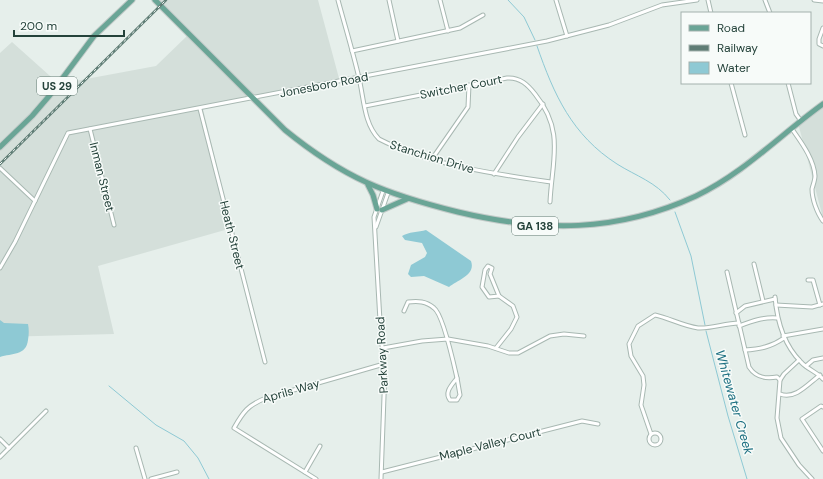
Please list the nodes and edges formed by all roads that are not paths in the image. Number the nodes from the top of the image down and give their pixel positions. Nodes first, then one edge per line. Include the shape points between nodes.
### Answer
1 (132, 0) edge
2 (156, 0) edge
3 (338, 0) edge
4 (389, 0) edge
5 (440, 0) edge
6 (556, 0) edge
7 (697, 0) edge
8 (708, 0) edge
9 (765, 0) edge
10 (814, 0) edge
11 (823, 1) edge
12 (712, 12) edge
13 (770, 12) edge
14 (483, 15) dead end
15 (823, 28) edge
16 (448, 31) junction
17 (567, 36) junction
18 (398, 41) junction
19 (823, 46) edge
20 (352, 51) junction
21 (359, 78) junction
22 (731, 84) edge
23 (788, 84) edge
24 (469, 85) junction
25 (253, 98) junction
26 (543, 104) junction
27 (823, 104) edge
28 (365, 106) junction
29 (200, 109) junction
30 (801, 121) junction
31 (90, 129) junction
32 (792, 129) junction
33 (745, 135) dead end
34 (0, 147) edge
35 (432, 159) junction
36 (0, 168) edge
37 (494, 174) junction
38 (551, 182) junction
39 (368, 184) junction
40 (386, 192) junction
41 (407, 199) junction
42 (35, 201) junction
43 (550, 202) dead end
44 (380, 210) junction
45 (823, 221) edge
46 (114, 226) dead end
47 (375, 231) junction
48 (754, 264) dead end
49 (0, 268) edge
50 (727, 272) dead end
51 (808, 280) dead end
52 (499, 296) junction
53 (763, 301) junction
54 (821, 304) edge
55 (776, 305) junction
56 (404, 311) dead end
57 (736, 313) junction
58 (777, 318) junction
59 (739, 324) junction
60 (823, 330) edge
61 (584, 336) dead end
62 (783, 337) junction
63 (448, 339) junction
64 (382, 348) junction
65 (496, 348) junction
66 (745, 350) junction
67 (823, 358) edge
68 (799, 360) junction
69 (265, 362) dead end
70 (384, 364) junction
71 (806, 366) junction
72 (820, 375) junction
73 (457, 378) junction
74 (823, 379) edge
75 (780, 380) junction
76 (780, 394) junction
77 (823, 407) edge
78 (46, 411) dead end
79 (598, 424) dead end
80 (651, 434) junction
81 (0, 440) edge
82 (320, 446) dead end
83 (9, 448) junction
84 (136, 448) dead end
85 (823, 451) edge
86 (0, 457) edge
87 (177, 472) dead end
88 (305, 472) junction
89 (382, 472) junction
90 (145, 479) edge
91 (152, 479) edge
92 (316, 479) edge
93 (381, 479) edge
94 (812, 479) edge

1 - 34 main road, US 29 via 94,36 32,116
2 - 25 main road, GA 138
3 - 20 street, Stanchion Drive
4 - 18 street
5 - 16 street
6 - 17 street
7 - 17 street, Jonesboro Road via 662,5 610,25
8 - 12 street
9 - 13 street
10 - 11 street
14 - 16 street via 460,28
15 - 19 street via 819,39
16 - 18 street
17 - 21 street, Jonesboro Road
18 - 20 street
20 - 21 street, Stanchion Drive
21 - 25 street, Jonesboro Road
21 - 28 street, Stanchion Drive
22 - 33 street
23 - 30 street via 796,114
24 - 26 street, Switcher Court via 508,78 516,79 528,86
24 - 28 street, Switcher Court
24 - 35 street via 468,107
25 - 29 street, Jonesboro Road
25 - 39 main road, GA 138 via 308,149
26 - 37 street via 518,136
26 - 38 street, Switcher Court via 551,120 555,149
27 - 30 main road, GA 138
28 - 35 street, Stanchion Drive via 370,127 379,139
29 - 31 street, Jonesboro Road
29 - 69 street, Heath Street
30 - 32 main road, GA 138
31 - 42 street, Jonesboro Road via 68,133
31 - 46 street, Inman Street
32 - 41 main road, GA 138 via 743,168 716,185 671,206 622,220 578,226 527,225 489,219
32 - 45 street via 812,165 813,198
35 - 37 street, Stanchion Drive
36 - 42 street
37 - 38 street, Stanchion Drive
38 - 43 street, Switcher Court
39 - 40 main road, GA 138
39 - 44 main road
40 - 41 main road, GA 138
40 - 44 street, Parkway Road
40 - 44 street, Parkway Road
41 - 44 main road
42 - 49 street
44 - 47 street, Parkway Road
44 - 47 street, Parkway Road via 374,217
47 - 64 street, Parkway Road
48 - 53 street
50 - 57 street
51 - 54 street via 813,280
52 - 52 street via 490,274 492,268 488,266 482,287 489,297
52 - 65 street via 513,306 517,317
53 - 55 street via 775,298
53 - 57 street via 745,306
54 - 55 street via 812,307
55 - 58 street
56 - 63 street via 408,302 426,303 436,309
57 - 59 street
58 - 59 street via 767,317
58 - 62 street
59 - 66 street
59 - 80 street via 699,328 655,315 638,326 629,344 631,356 643,376 642,405
60 - 62 street
61 - 65 street via 550,336 518,353
62 - 66 street via 773,345
62 - 68 street
63 - 64 street
63 - 65 street
63 - 73 street
64 - 70 street, Parkway Road
66 - 75 street via 752,372 760,377 777,377
67 - 71 street via 813,360
68 - 71 street
68 - 75 street
70 - 88 street, Aprils Way via 266,398 252,404 241,415 234,428
70 - 89 street, Parkway Road
71 - 72 street
72 - 74 street
72 - 76 street via 794,395 787,397
73 - 73 street via 460,395 457,400 450,400 447,397 448,391
75 - 76 street
76 - 94 street via 777,418 781,438
77 - 85 street via 820,406 802,419
78 - 83 street
79 - 89 street, Maple Valley Court via 582,421
80 - 80 street via 659,434 659,444 649,443 648,437
81 - 83 street
82 - 88 street
83 - 86 street
84 - 90 street
87 - 91 street
88 - 92 street, Aprils Way
89 - 93 street, Parkway Road

